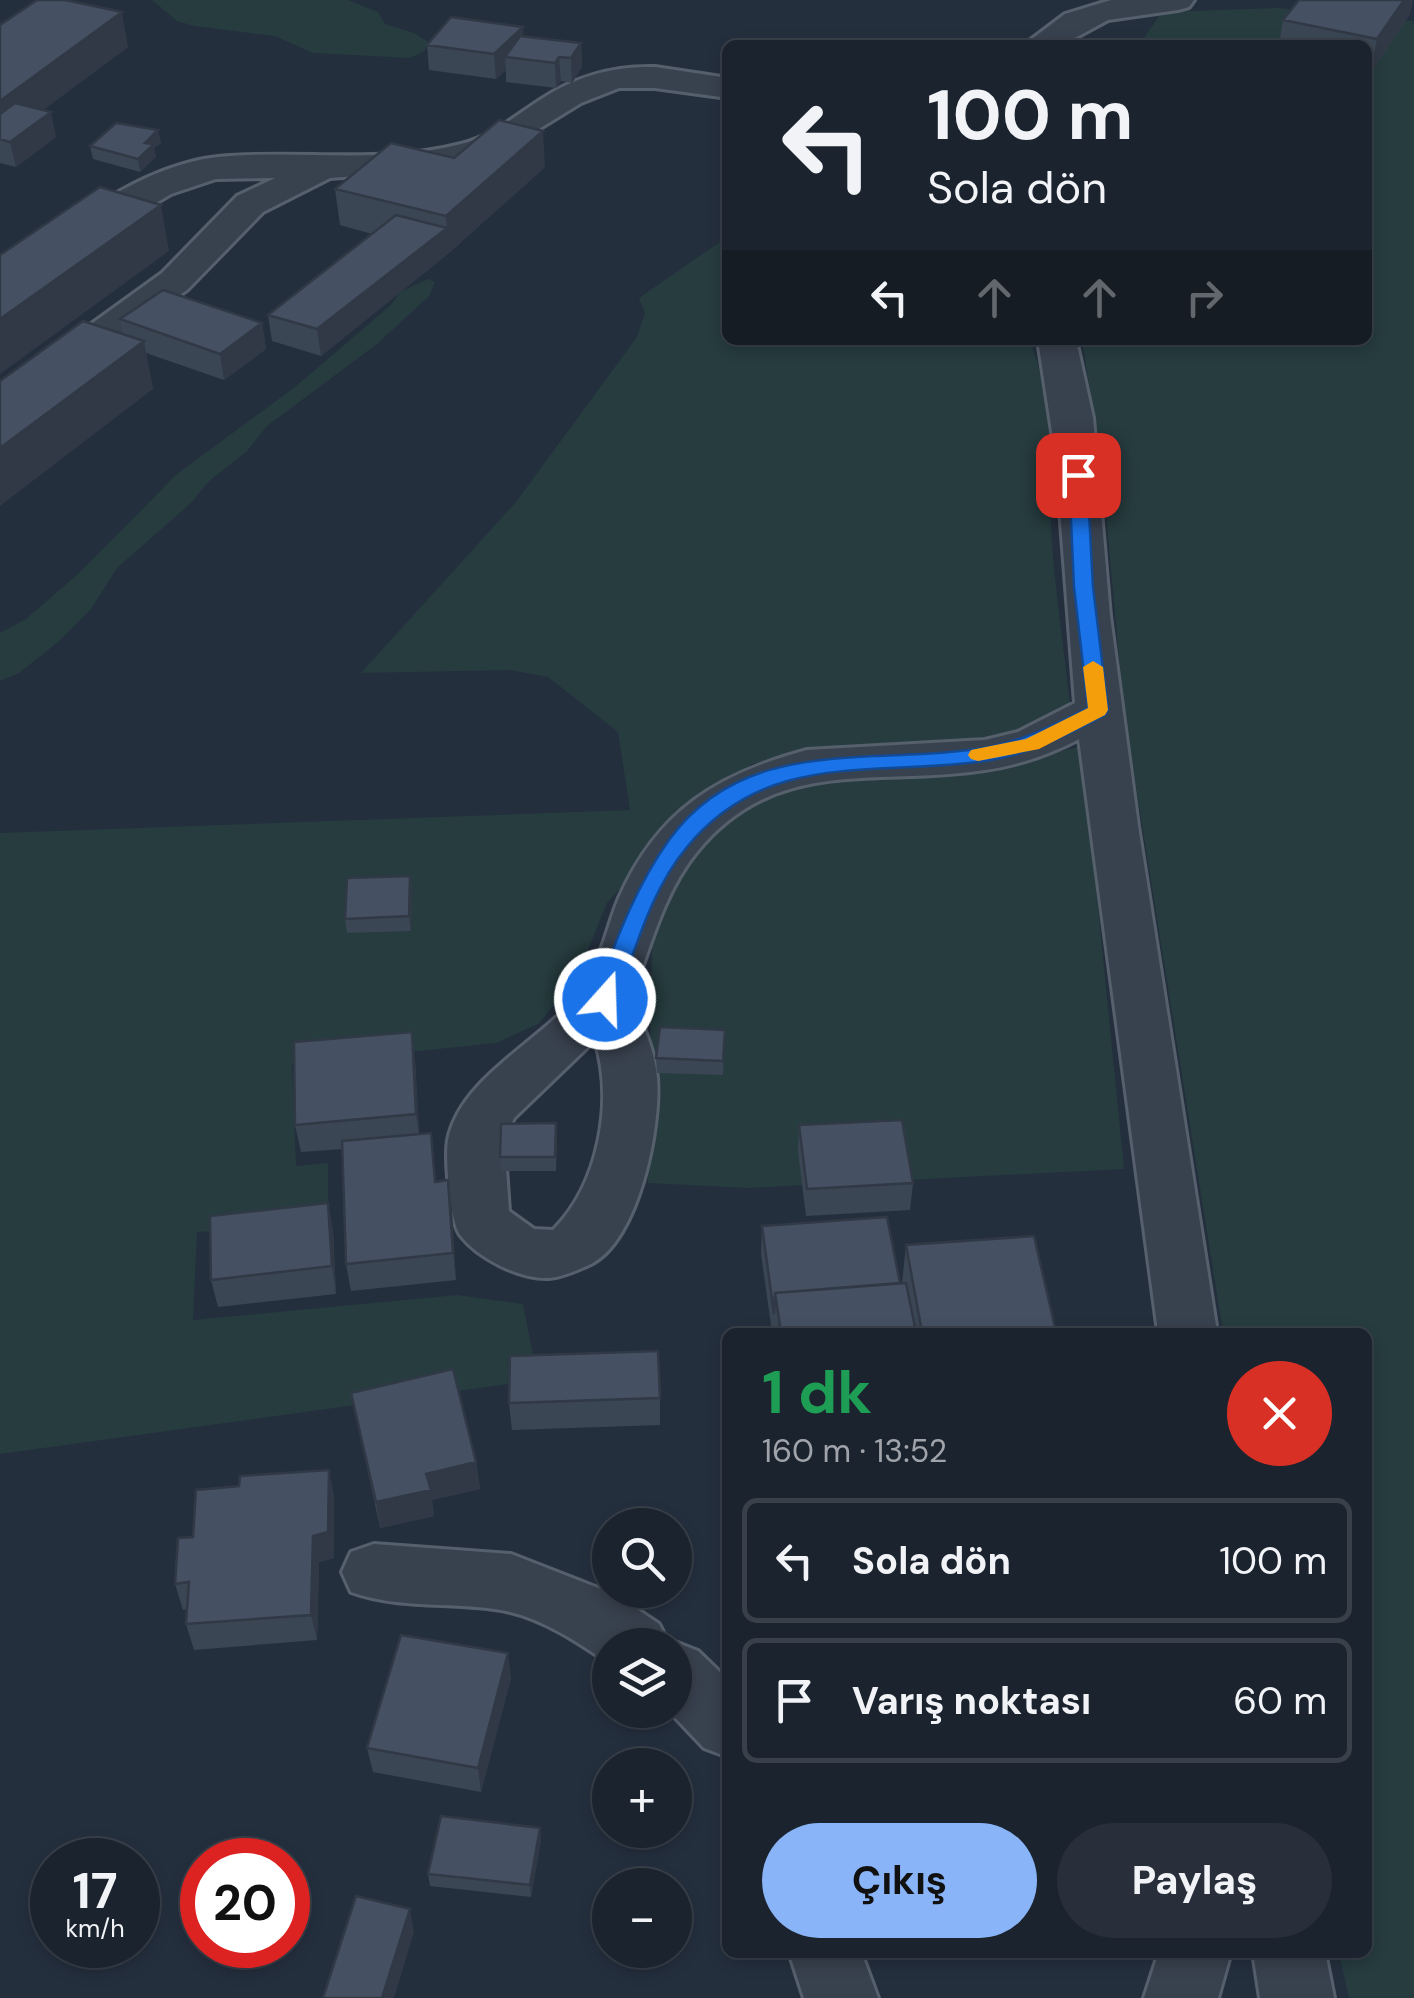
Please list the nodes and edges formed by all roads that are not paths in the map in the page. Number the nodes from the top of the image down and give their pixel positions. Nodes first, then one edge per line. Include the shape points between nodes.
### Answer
1 (1178, 0) edge
2 (1048, 40) edge
3 (722, 87) edge
4 (332, 165) junction
5 (0, 244) edge
6 (47, 256) junction
7 (0, 278) edge
8 (1058, 345) edge
9 (0, 409) edge
10 (1098, 710) junction
11 (605, 999) dead end
12 (1187, 1328) edge
13 (374, 1572) dead end
14 (611, 1628) edge
15 (692, 1689) edge
16 (722, 1720) edge
17 (827, 1958) edge
18 (1193, 1958) edge
19 (1290, 1958) edge
20 (841, 1998) edge
21 (1181, 1998) edge
22 (1297, 1998) edge

1 - 2 street via 1101,11
3 - 4 street via 617,78 582,89 493,146 425,162
4 - 6 street via 182,174
4 - 9 street via 250,204 175,281
5 - 6 street
6 - 7 street
8 - 10 street via 1076,438 1083,587
10 - 11 street via 1032,744 984,754 807,766 754,783 715,806 678,842 646,894
10 - 12 street via 1131,976
13 - 14 street via 512,1583
15 - 16 street
17 - 20 street
18 - 21 street
19 - 22 street

